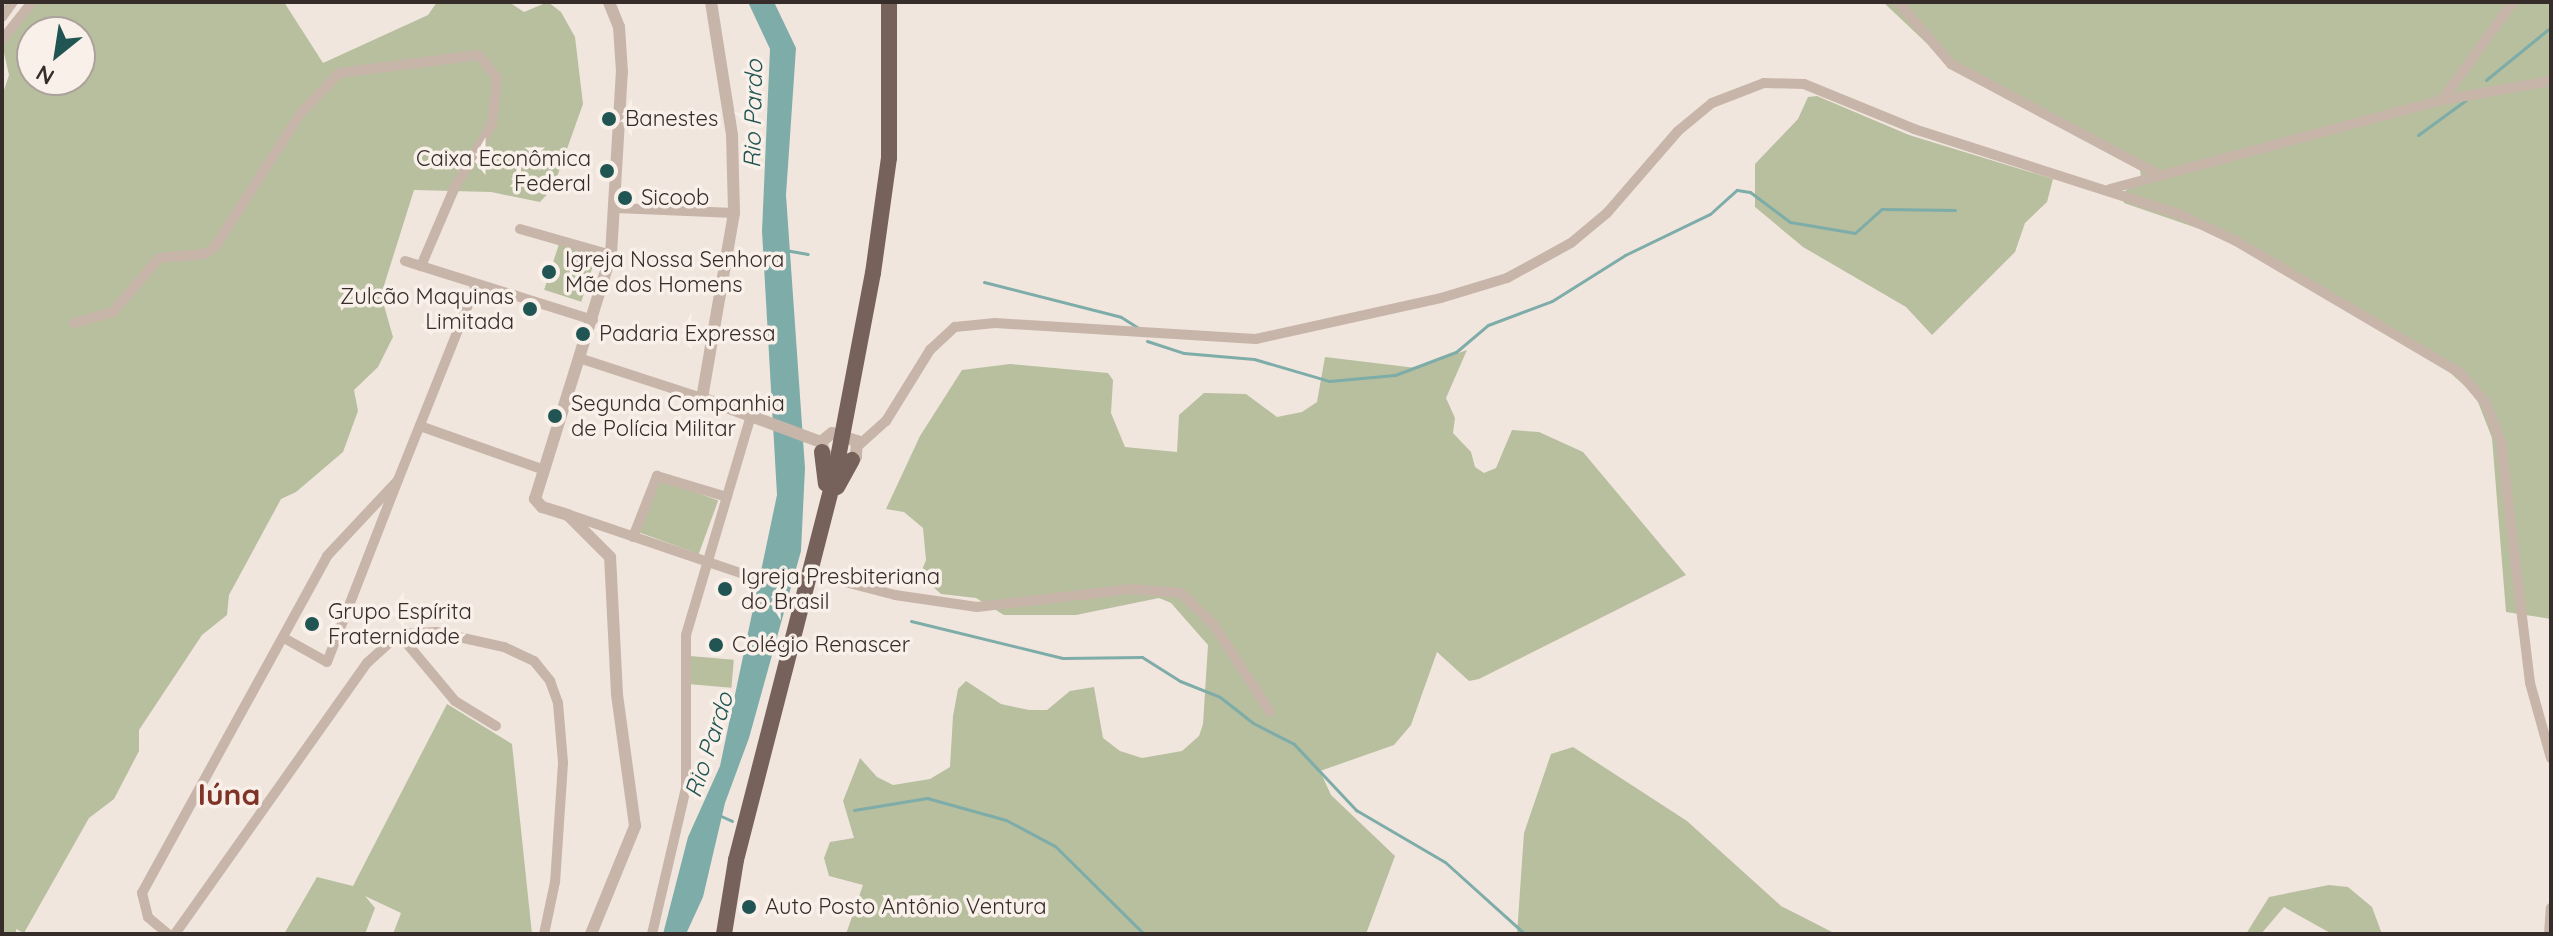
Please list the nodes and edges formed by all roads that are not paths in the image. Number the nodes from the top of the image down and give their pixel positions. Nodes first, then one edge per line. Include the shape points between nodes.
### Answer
1 (13, 2) edge
2 (32, 2) edge
3 (609, 2) edge
4 (711, 2) edge
5 (889, 2) edge
6 (1898, 2) edge
7 (2513, 2) edge
8 (2, 17) edge
9 (2, 40) edge
10 (2551, 81) edge
11 (2442, 100) junction
12 (2159, 175) junction
13 (2110, 189) junction
14 (616, 208) junction
15 (734, 213) junction
16 (520, 229) dead end
17 (611, 255) junction
18 (405, 261) dead end
19 (421, 266) junction
20 (476, 285) junction
21 (593, 320) junction
22 (74, 323) dead end
23 (582, 359) junction
24 (702, 398) junction
25 (751, 416) junction
26 (420, 426) junction
27 (839, 449) junction
28 (544, 470) junction
29 (398, 480) junction
30 (727, 497) junction
31 (824, 514) junction
32 (568, 515) junction
33 (633, 537) junction
34 (709, 562) junction
35 (810, 573) junction
36 (758, 579) dead end
37 (399, 634) junction
38 (284, 638) junction
39 (1270, 712) dead end
40 (496, 726) dead end
41 (2551, 758) edge
42 (2551, 908) edge
43 (168, 934) edge
44 (175, 934) edge
45 (544, 934) edge
46 (591, 934) edge
47 (652, 934) edge
48 (724, 934) edge
49 (2549, 934) edge

1 - 8 street
2 - 9 street
3 - 14 street via 619,27 622,72
4 - 15 street via 732,135
5 - 27 main road via 889,158
6 - 12 street via 1951,64
7 - 11 street
10 - 11 street
11 - 12 street
12 - 13 street
13 - 27 street via 1914,129 1826,91 1764,83 1712,103 1678,131 1607,213 1571,243 1507,278 1256,339 995,323 955,327 930,350 886,421
13 - 41 street via 2236,241 2439,356 2486,403 2501,443 2530,683
14 - 15 street
14 - 17 street
15 - 24 street
16 - 17 street
17 - 21 street
18 - 19 street
19 - 20 street
19 - 22 street via 454,189 492,124 497,78 479,55 339,73 300,114 215,247 205,254 159,258 113,312
20 - 21 street
20 - 26 street
21 - 23 street
23 - 24 street
23 - 28 street
24 - 25 street
25 - 27 street
25 - 30 street
26 - 28 street
26 - 29 street
27 - 31 main road
27 - 31 main road
28 - 32 street via 535,495 542,507
29 - 38 street via 336,542
29 - 38 street via 327,662
30 - 33 street via 657,476
30 - 34 street
31 - 35 main road
32 - 33 street
32 - 46 street via 610,557 617,694 636,812 634,840
33 - 34 street
34 - 36 street
34 - 47 street via 683,649 686,788
35 - 39 street via 895,595 977,607 1131,589 1181,593 1214,625
35 - 48 main road via 736,860
37 - 40 street via 455,701
37 - 44 street via 367,663
37 - 45 street via 436,632 504,647 534,661 550,681 558,703 563,763 555,882
38 - 43 street via 142,893 148,917
42 - 49 street

